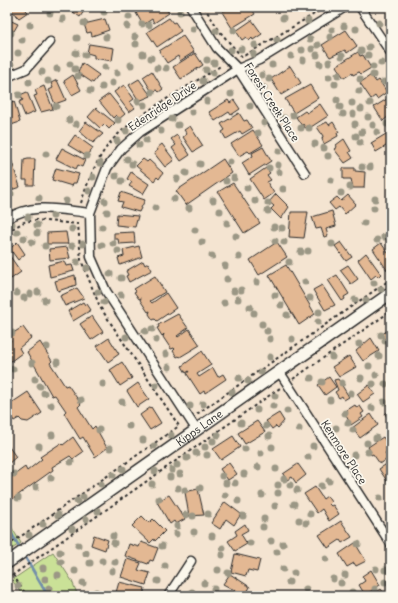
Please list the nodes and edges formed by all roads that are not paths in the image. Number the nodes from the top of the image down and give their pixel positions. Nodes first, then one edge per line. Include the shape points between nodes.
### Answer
1 (191, 7) edge
2 (345, 7) edge
3 (360, 7) edge
4 (50, 42) dead end
5 (391, 53) edge
6 (238, 69) junction
7 (7, 77) edge
8 (306, 173) dead end
9 (90, 213) junction
10 (7, 219) edge
11 (391, 294) edge
12 (279, 371) junction
13 (196, 429) junction
14 (391, 544) edge
15 (191, 561) dead end
16 (7, 563) edge
17 (168, 596) edge

1 - 6 street, Forest Creek Place via 217,48
2 - 6 street, Edenridge Drive via 259,60
3 - 5 street
4 - 7 street via 26,69
6 - 8 street, Forest Creek Place
6 - 9 street, Edenridge Drive via 140,132 121,149 107,168
9 - 10 street via 37,207 14,214
9 - 13 street, Edenridge Drive via 91,256 106,291
11 - 12 street, Kipps Lane
12 - 13 street, Kipps Lane
12 - 14 street, Kenmore Place
13 - 16 street, Kipps Lane
15 - 17 street

